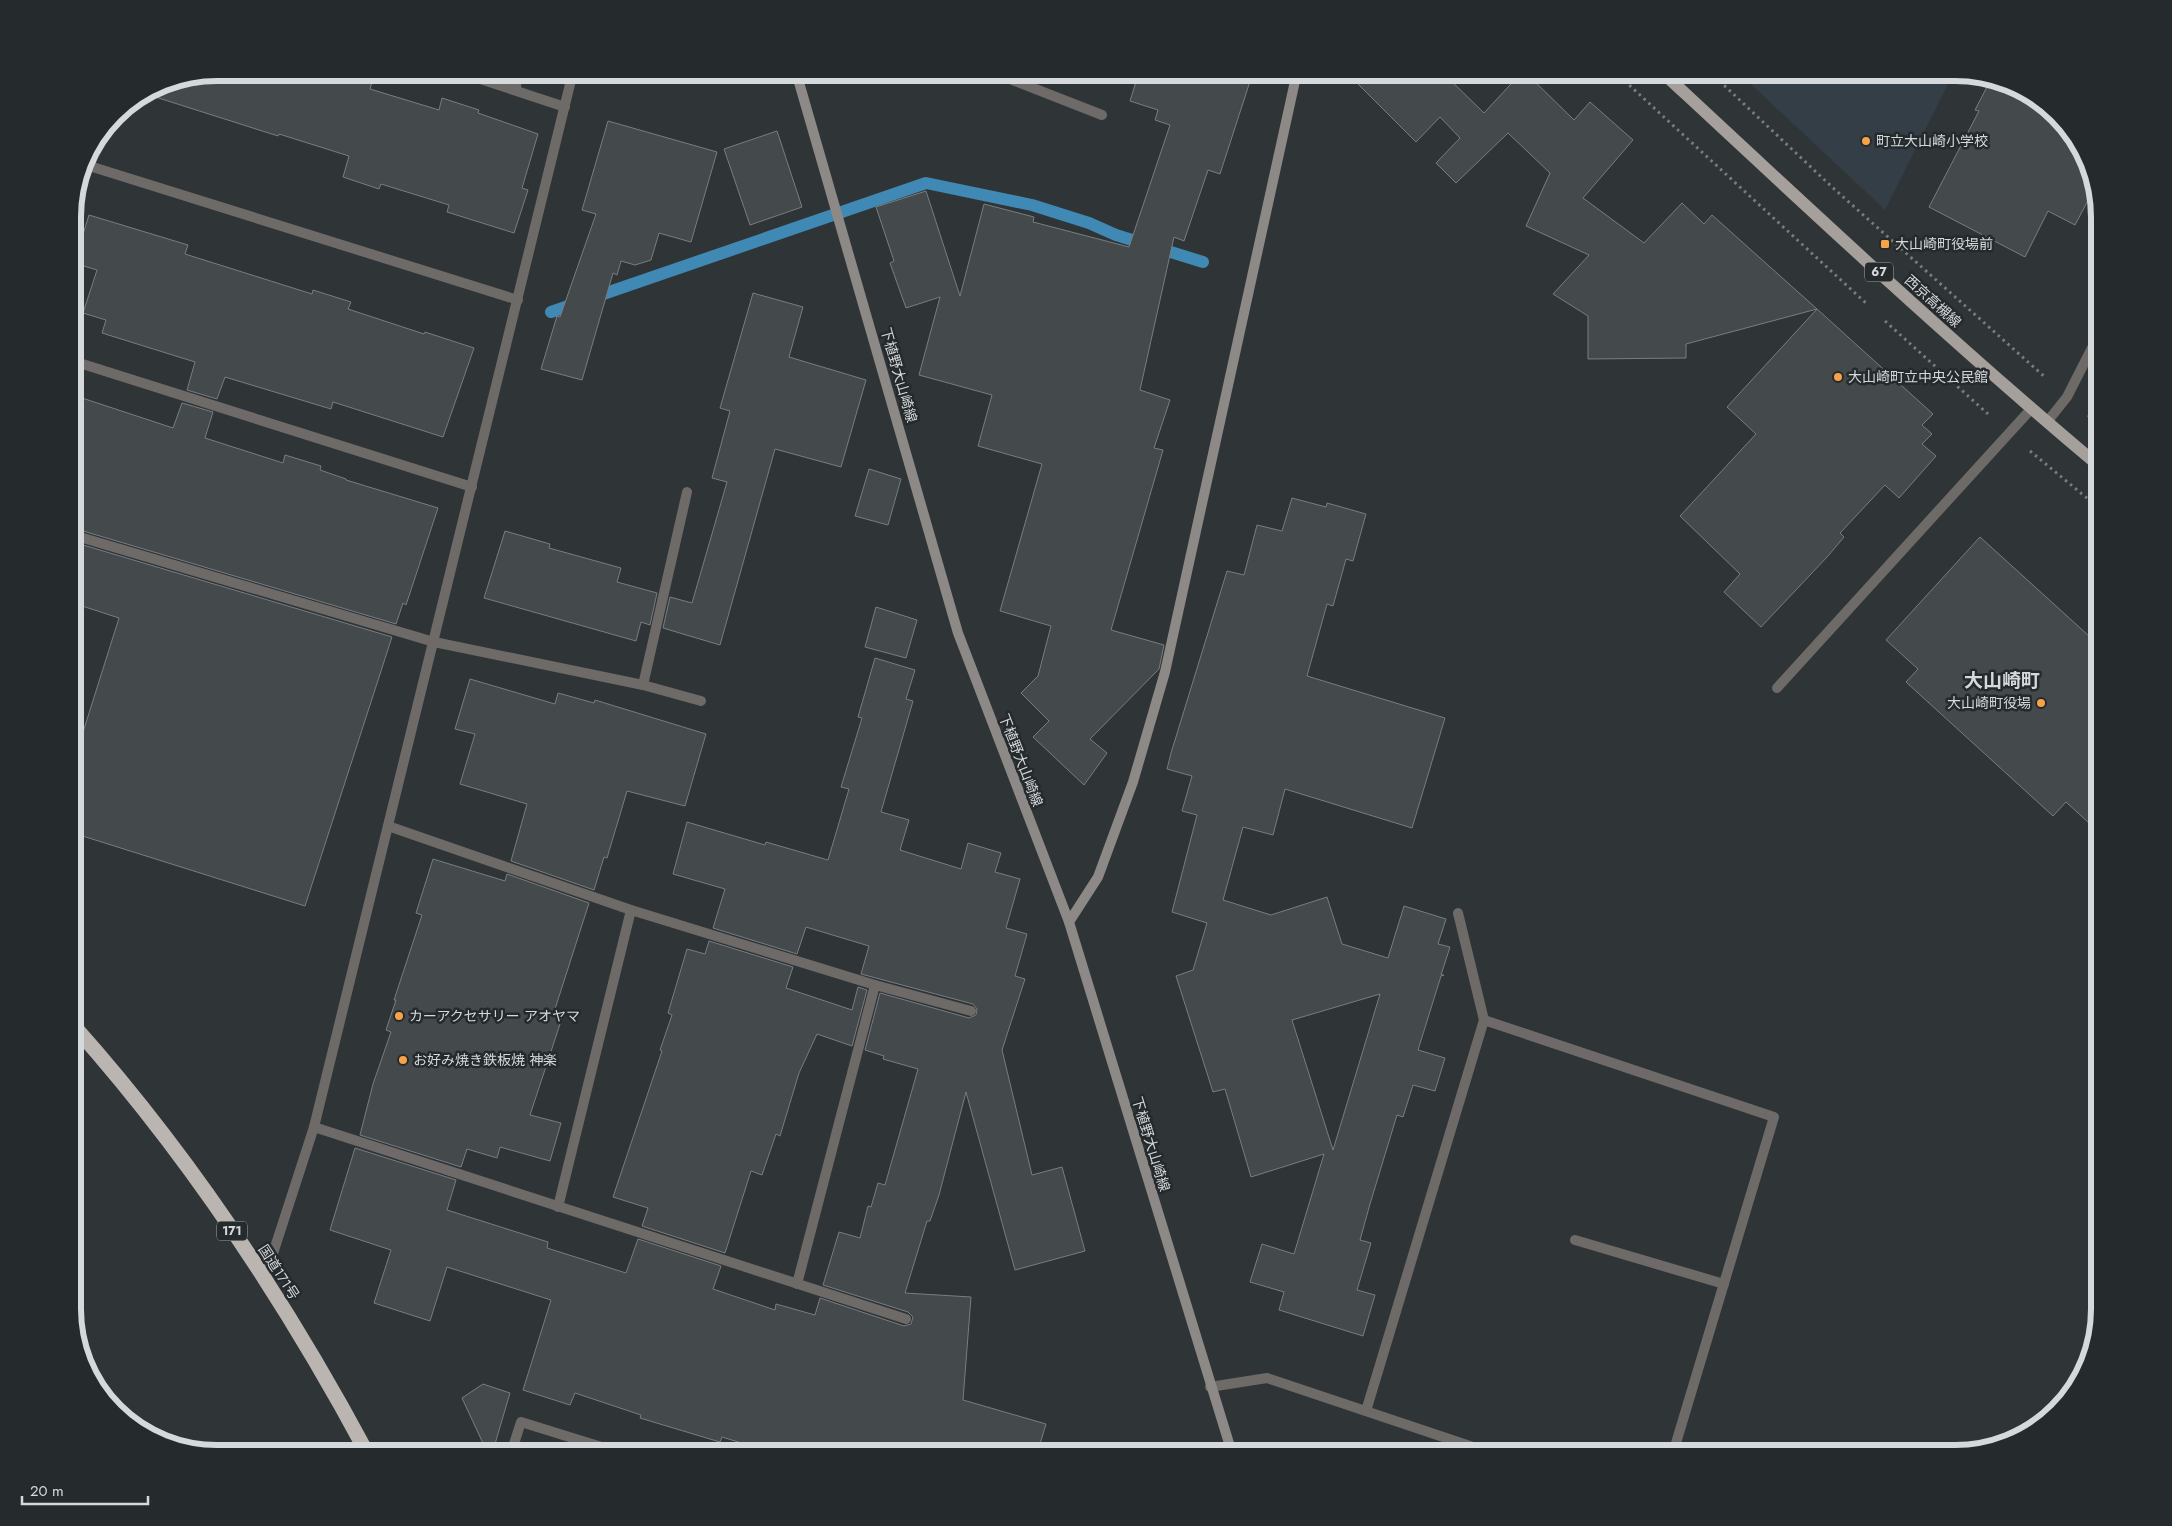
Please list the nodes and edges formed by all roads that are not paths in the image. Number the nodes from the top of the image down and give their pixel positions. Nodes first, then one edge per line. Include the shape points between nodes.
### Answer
1 (1296, 81) edge
2 (1672, 81) edge
3 (491, 82) edge
4 (516, 82) edge
5 (571, 82) edge
6 (799, 82) edge
7 (1016, 82) edge
8 (516, 90) junction
9 (565, 107) junction
10 (1102, 115) dead end
11 (91, 167) edge
12 (518, 300) junction
13 (2091, 351) edge
14 (82, 364) edge
15 (2030, 408) junction
16 (2047, 422) junction
17 (2091, 459) edge
18 (472, 487) junction
19 (687, 492) dead end
20 (82, 538) edge
21 (434, 642) junction
22 (643, 685) junction
23 (1777, 688) dead end
24 (700, 701) dead end
25 (388, 826) junction
26 (631, 910) junction
27 (1458, 913) dead end
28 (1069, 922) junction
29 (875, 985) junction
30 (972, 1011) dead end
31 (1484, 1020) junction
32 (82, 1035) edge
33 (314, 1128) junction
34 (558, 1207) junction
35 (1575, 1240) dead end
36 (265, 1278) junction
37 (797, 1284) junction
38 (1724, 1284) junction
39 (906, 1319) dead end
40 (1210, 1387) junction
41 (1366, 1411) junction
42 (362, 1445) edge
43 (514, 1445) edge
44 (593, 1445) edge
45 (1229, 1445) edge
46 (1465, 1445) edge
47 (1676, 1445) edge

1 - 28 main road via 1165,672 1133,782 1098,877
2 - 15 main road, 西京高槻線 / 67
3 - 8 street
4 - 8 street
5 - 9 street
6 - 28 main road, 下植野大山崎線 via 958,633
7 - 10 street
8 - 9 street
9 - 12 street
11 - 12 street
12 - 18 street
13 - 16 street via 2067,397
14 - 18 street
15 - 16 main road, 西京高槻線 / 67
15 - 23 street
16 - 17 main road, 西京高槻線 / 67
18 - 21 street
19 - 22 street
20 - 21 street
21 - 22 street
21 - 25 street
22 - 24 street
25 - 26 street
25 - 33 street
26 - 29 street
26 - 34 street
27 - 31 street
28 - 40 main road, 下植野大山崎線
29 - 30 street
29 - 37 street
31 - 38 street via 1774,1117
31 - 41 street
32 - 36 highway, 国道171号 / 171 via 192,1170
33 - 34 street
33 - 36 street
34 - 37 street
35 - 38 street
36 - 42 highway, 国道171号 / 171 via 328,1381
37 - 39 street
38 - 47 street
40 - 41 street via 1267,1378
40 - 45 main road, 下植野大山崎線
41 - 46 street
43 - 44 street via 521,1422

